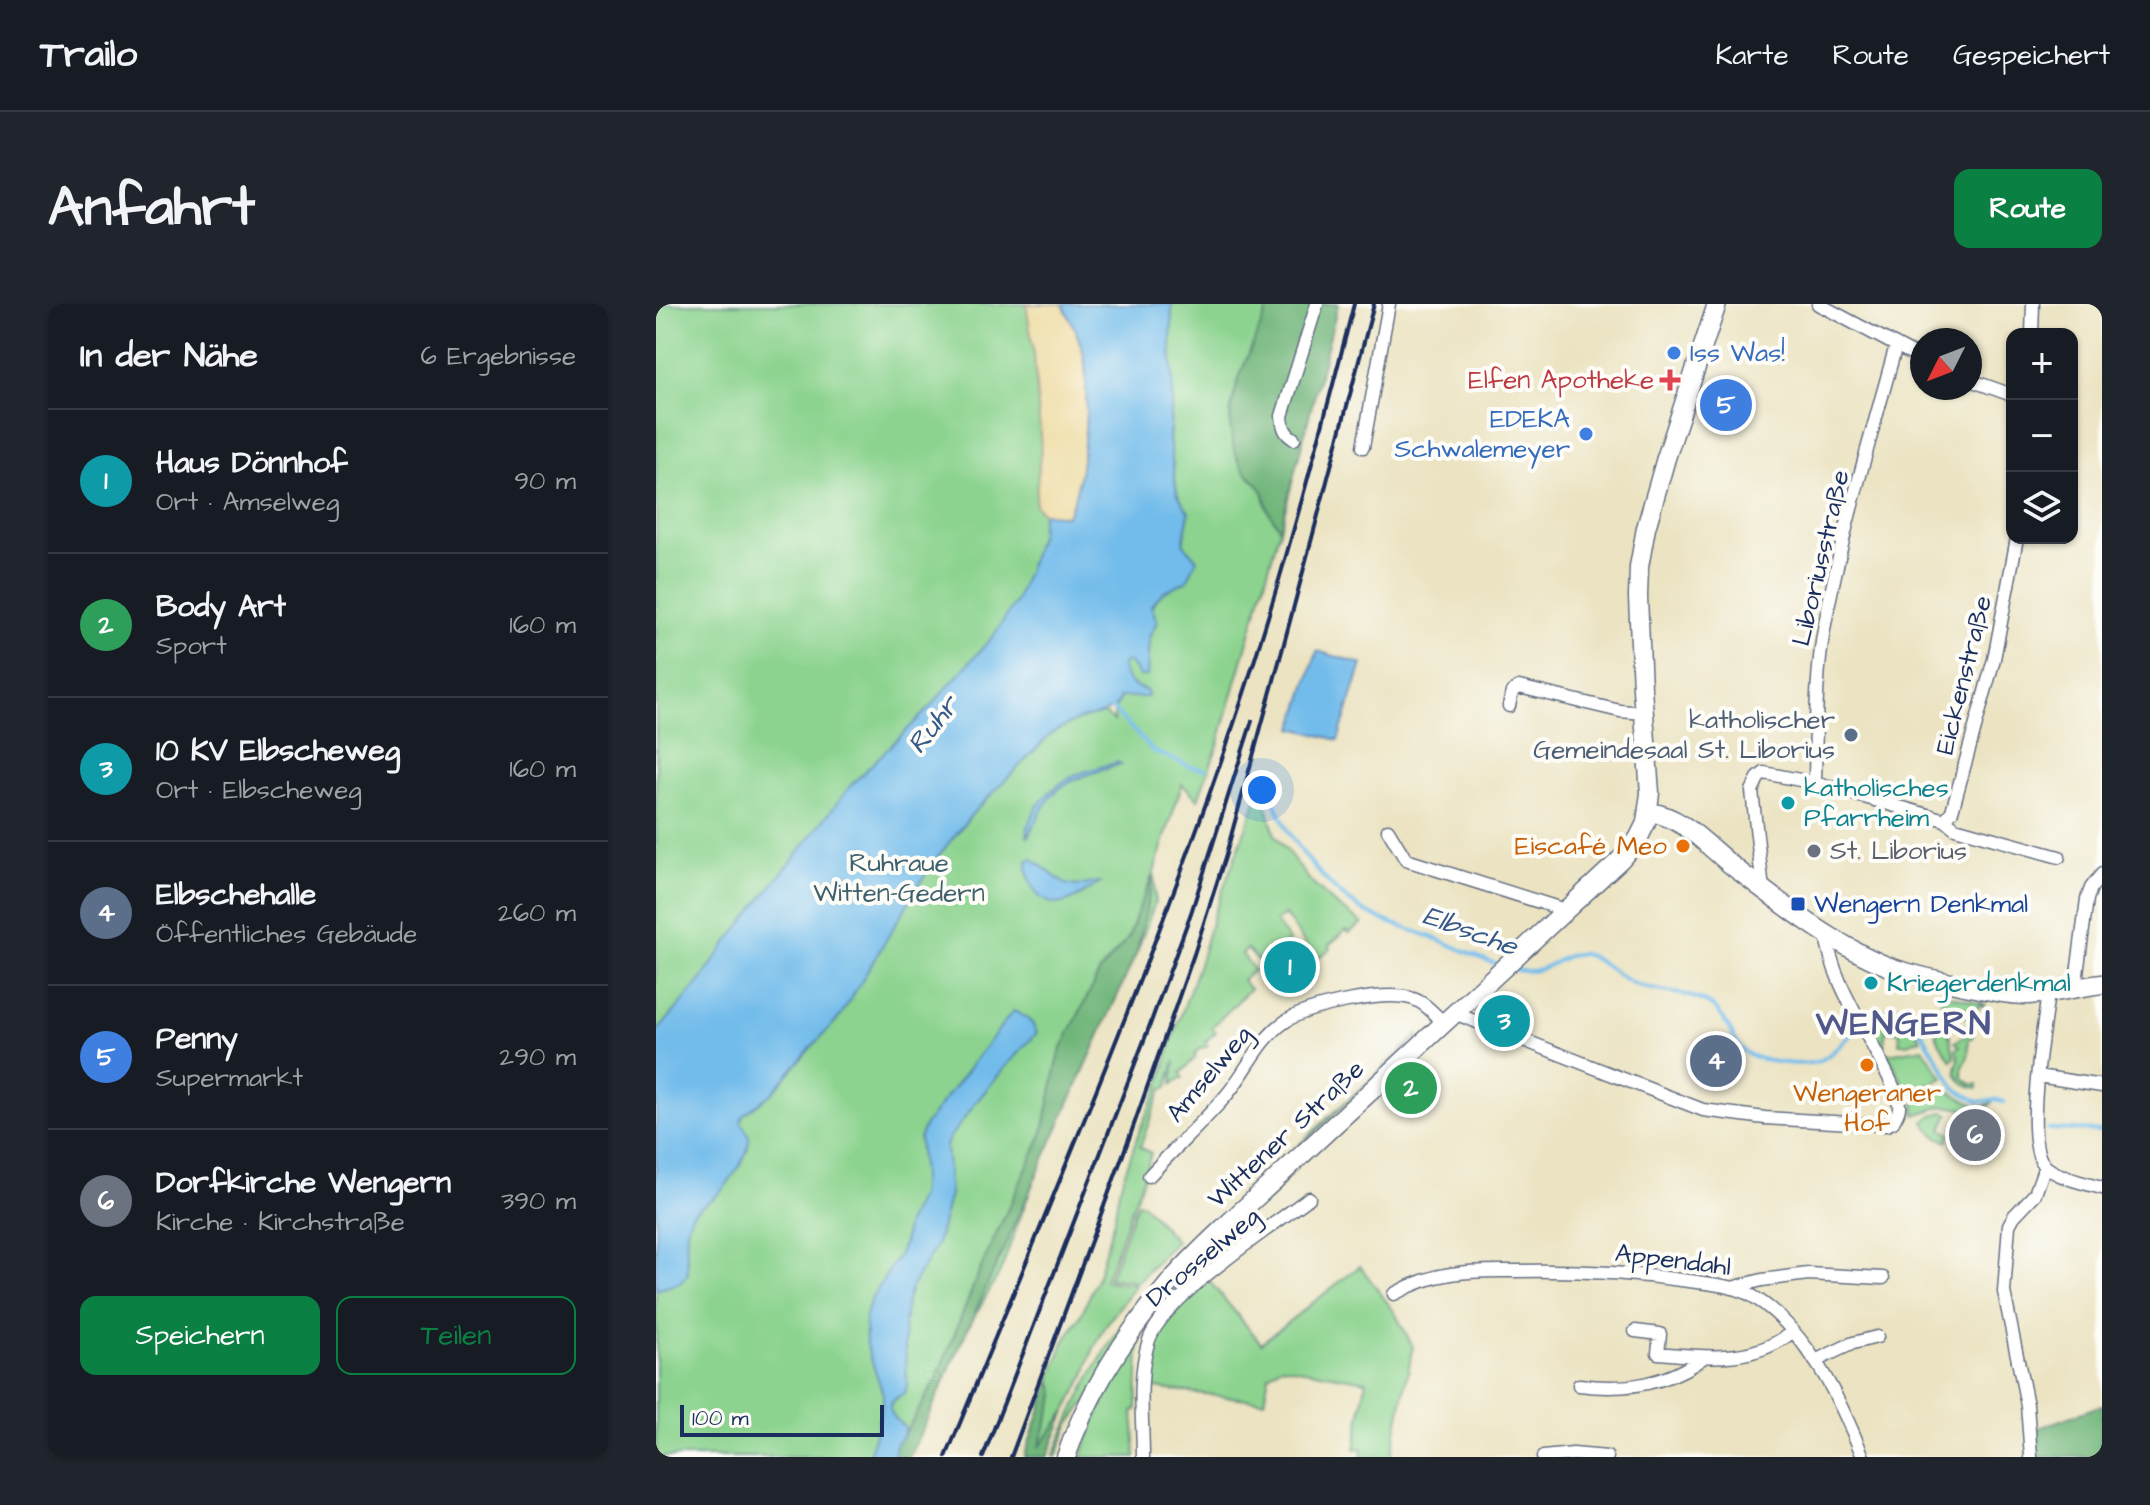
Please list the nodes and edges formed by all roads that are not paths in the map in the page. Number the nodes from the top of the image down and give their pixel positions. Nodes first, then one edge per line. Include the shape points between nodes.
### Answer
1 (1317, 304) edge
2 (1389, 304) edge
3 (1818, 304) edge
4 (2033, 304) edge
5 (1713, 305) edge
6 (2032, 328) edge
7 (1896, 345) junction
8 (1910, 353) edge
9 (1982, 384) edge
10 (2006, 393) edge
11 (1294, 439) dead end
12 (1363, 447) dead end
13 (2016, 544) edge
14 (1509, 706) dead end
15 (1644, 713) junction
16 (1815, 783) junction
17 (1649, 812) junction
18 (1945, 820) junction
19 (1388, 830) dead end
20 (2059, 857) dead end
21 (2102, 874) edge
22 (1763, 890) junction
23 (1565, 910) junction
24 (1826, 933) junction
25 (2102, 984) edge
26 (2078, 987) junction
27 (2048, 993) junction
28 (1449, 1018) junction
29 (2038, 1076) junction
30 (2102, 1086) edge
31 (2045, 1166) junction
32 (1149, 1176) dead end
33 (2102, 1188) edge
34 (1309, 1198) dead end
35 (1883, 1278) dead end
36 (1732, 1288) junction
37 (1394, 1294) dead end
38 (1635, 1331) dead end
39 (1792, 1332) junction
40 (1877, 1337) dead end
41 (1704, 1357) junction
42 (1815, 1361) junction
43 (1579, 1385) dead end
44 (1066, 1457) edge
45 (1143, 1457) edge
46 (1543, 1457) edge
47 (1607, 1457) edge
48 (1863, 1457) edge
49 (2031, 1457) edge

1 - 11 street via 1282,416 1287,435
2 - 12 street
3 - 7 street
4 - 6 street
5 - 15 main road via 1639,567
7 - 8 street
7 - 16 street, Liboriusstraße via 1824,627
9 - 10 street
13 - 18 street, Eickenstraße via 1994,659 1952,811
14 - 15 street via 1519,687
15 - 17 main road
16 - 18 street
16 - 22 street via 1769,773 1760,775 1754,785
17 - 22 main road via 1672,818
17 - 23 main road, Wittener Straße via 1630,849
18 - 20 street via 1955,828
19 - 23 street via 1406,860
21 - 26 street via 2087,899
22 - 24 main road
23 - 28 main road, Wittener Straße
24 - 27 main road via 1910,974 2010,994
24 - 28 street, Amselweg via 1828,950 1899,1103 1896,1117 1886,1125 1703,1110
25 - 26 main road
26 - 27 main road
27 - 29 street
28 - 32 street, Amselweg via 1400,996 1350,1001 1291,1018 1270,1035 1225,1097
28 - 44 main road, Wittener Straße via 1166,1287 1118,1349
29 - 30 street
29 - 31 street via 2035,1142
31 - 33 street
31 - 49 street via 2035,1194 2014,1216 2007,1234 2004,1292 2027,1405
34 - 45 street, Drosselweg via 1205,1276 1156,1325 1142,1381
35 - 36 street via 1808,1274
36 - 37 street, Appendahl via 1612,1273 1504,1271 1438,1276
36 - 39 street, Appendahl via 1763,1303
38 - 41 street via 1660,1334 1658,1353
39 - 41 street via 1751,1353
39 - 42 street, Appendahl
40 - 42 street
41 - 43 street via 1662,1380 1614,1387
42 - 48 street, Appendahl
46 - 47 street

